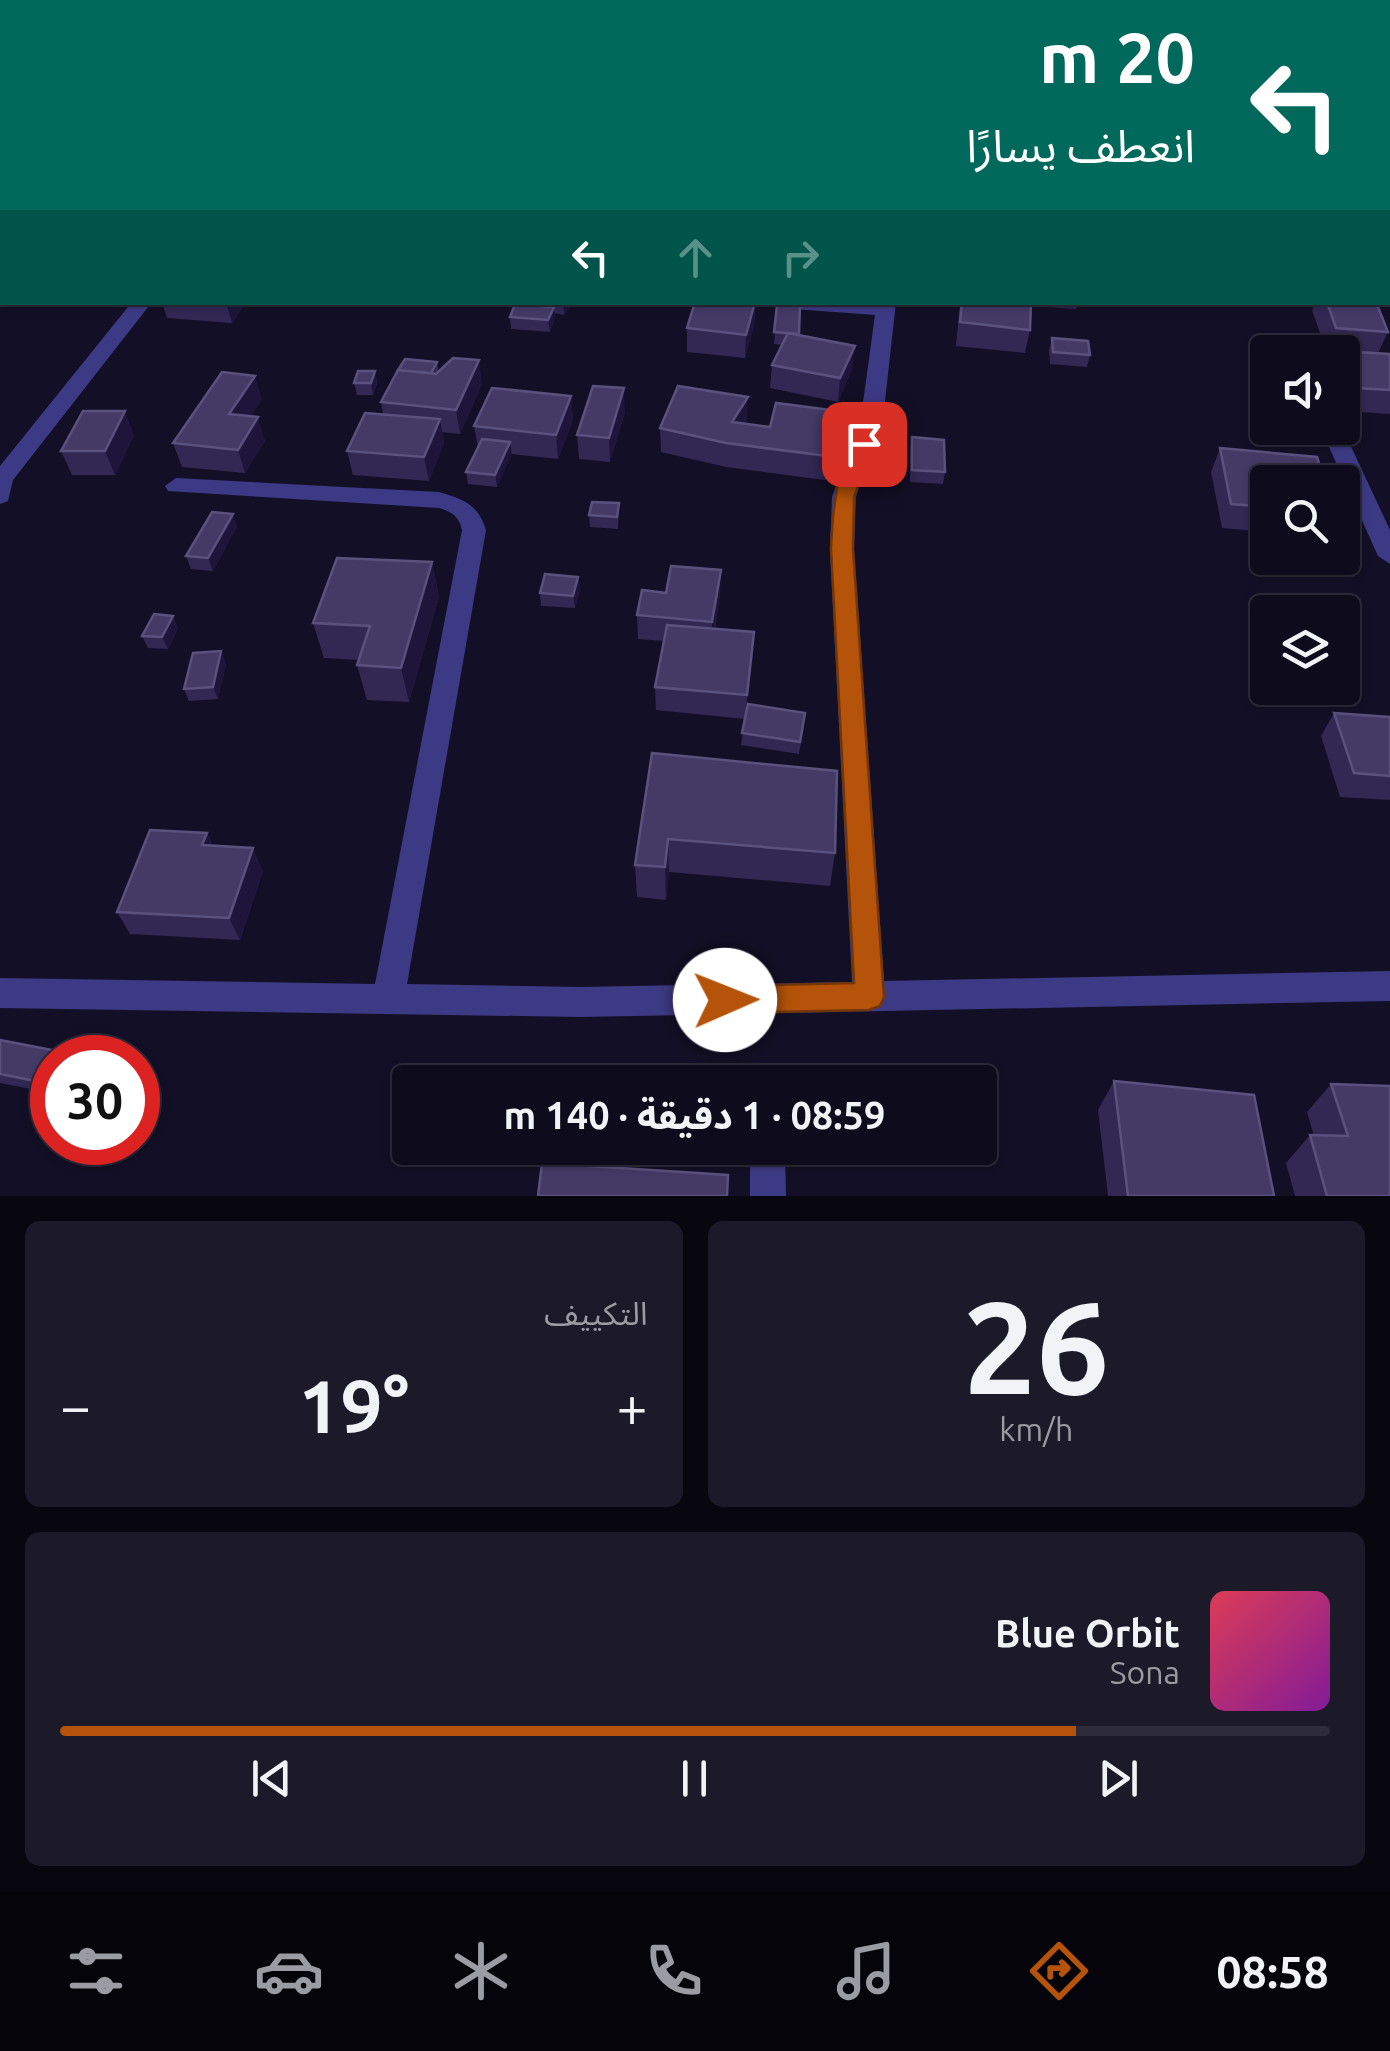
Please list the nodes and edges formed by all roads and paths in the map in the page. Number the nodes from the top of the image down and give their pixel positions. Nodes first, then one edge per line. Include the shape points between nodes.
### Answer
1 (141, 305) edge
2 (860, 305) edge
3 (886, 306) edge
4 (1339, 445) edge
5 (1, 484) edge
6 (176, 486) dead end
7 (1390, 556) edge
8 (1390, 986) edge
9 (0, 993) edge
10 (869, 997) junction
11 (388, 999) junction
12 (768, 1165) edge
13 (768, 1196) edge

1 - 5 street
2 - 3 street
3 - 10 street via 873,410 844,497 842,549
4 - 7 street
6 - 11 street via 439,500 460,505 472,517
8 - 10 street
9 - 11 street
10 - 11 street
12 - 13 street

